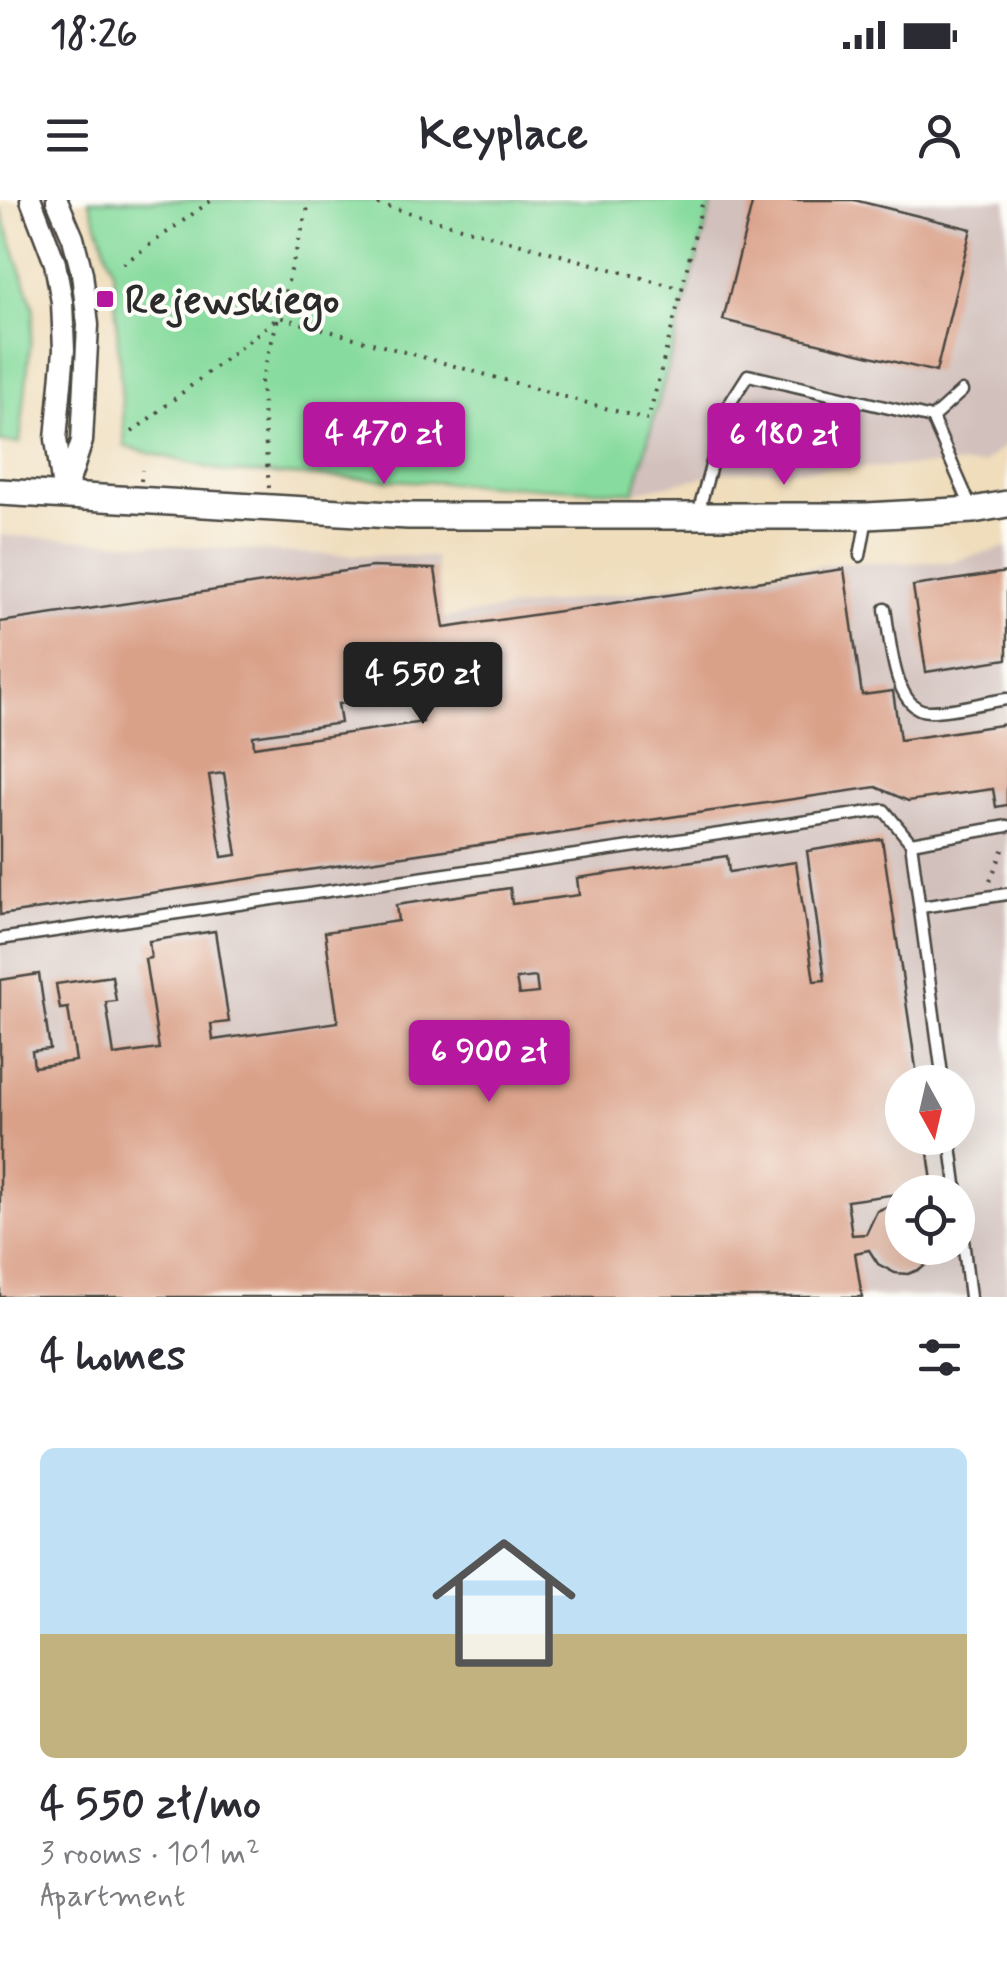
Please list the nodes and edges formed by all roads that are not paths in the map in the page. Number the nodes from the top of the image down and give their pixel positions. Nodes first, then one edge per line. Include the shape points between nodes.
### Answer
1 (31, 200) edge
2 (58, 200) edge
3 (962, 391) dead end
4 (932, 418) junction
5 (0, 492) edge
6 (64, 496) junction
7 (1007, 504) edge
8 (973, 510) junction
9 (702, 516) junction
10 (867, 516) junction
11 (860, 556) dead end
12 (885, 609) dead end
13 (1007, 698) edge
14 (1007, 826) edge
15 (911, 843) junction
16 (1007, 894) edge
17 (921, 907) junction
18 (0, 939) edge
19 (941, 1065) edge
20 (966, 1265) edge
21 (970, 1297) edge

1 - 6 street via 62,302 56,439
2 - 6 street via 82,274 88,325 82,442
3 - 4 lane
4 - 8 lane
4 - 9 lane via 748,375 728,408
5 - 6 street
6 - 9 street via 408,516
7 - 8 street
8 - 10 street
9 - 10 street
10 - 11 lane
12 - 13 lane via 897,678 910,704 926,711
14 - 15 lane
15 - 17 lane
15 - 18 lane via 884,810
16 - 17 lane
17 - 19 lane
20 - 21 lane

